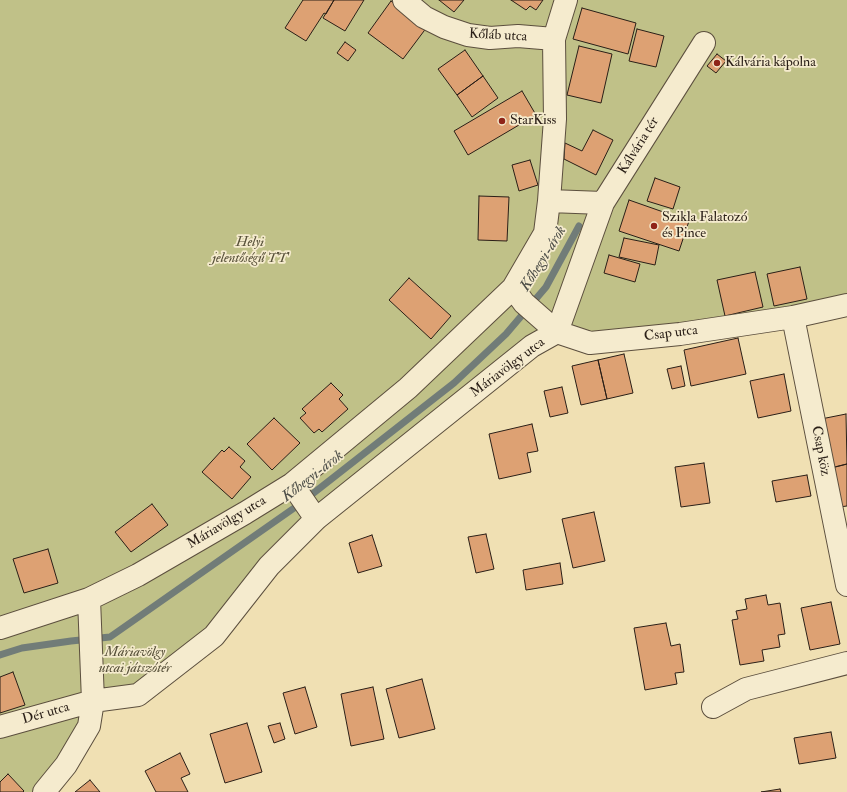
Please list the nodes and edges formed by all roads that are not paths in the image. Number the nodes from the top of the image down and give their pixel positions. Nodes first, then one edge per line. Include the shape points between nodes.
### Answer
1 (404, 0) edge
2 (566, 0) edge
3 (554, 39) junction
4 (704, 43) dead end
5 (549, 200) junction
6 (603, 203) junction
7 (519, 295) junction
8 (847, 305) edge
9 (793, 317) junction
10 (550, 325) junction
11 (304, 502) junction
12 (847, 585) edge
13 (89, 599) junction
14 (0, 628) edge
15 (847, 663) edge
16 (93, 701) junction
17 (713, 707) dead end
18 (0, 727) edge
19 (44, 792) edge

1 - 3 street, Kőláb utca via 424,17 444,28 468,35
2 - 3 street, Máriavölgy utca
3 - 5 street, Máriavölgy utca via 555,119
4 - 6 street, Kálvária tér
5 - 6 street
5 - 7 street, Máriavölgy utca via 545,233
6 - 10 street, Kálvária tér
7 - 10 street, Csap utca
7 - 11 street, Máriavölgy utca via 408,388
8 - 9 street, Csap utca
9 - 10 street, Csap utca via 680,334 590,343
9 - 12 street, Csap köz
10 - 11 street, Máriavölgy utca via 532,346
11 - 13 street, Máriavölgy utca via 245,513 138,575
11 - 16 street, Máriavölgy utca via 269,566 214,636 138,695
13 - 14 street, Máriavölgy utca
13 - 16 street
15 - 17 street via 746,690
16 - 18 street, Dér utca
16 - 19 street via 89,726 66,765

